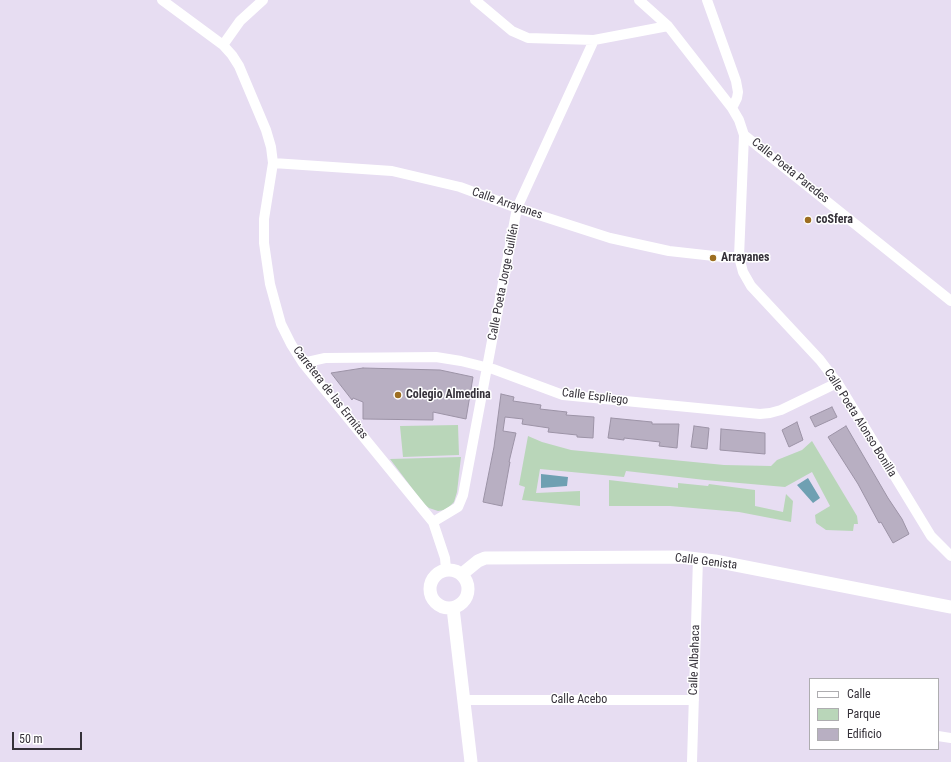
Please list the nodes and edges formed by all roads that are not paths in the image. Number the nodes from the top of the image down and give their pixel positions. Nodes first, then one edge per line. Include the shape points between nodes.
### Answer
1 (162, 0) edge
2 (263, 0) edge
3 (475, 0) edge
4 (639, 0) edge
5 (707, 0) edge
6 (668, 26) junction
7 (594, 40) junction
8 (223, 45) junction
9 (732, 108) junction
10 (744, 135) junction
11 (273, 163) junction
12 (518, 208) junction
13 (739, 257) junction
14 (951, 301) edge
15 (303, 363) junction
16 (488, 367) junction
17 (837, 383) junction
18 (433, 522) junction
19 (951, 556) edge
20 (698, 558) junction
21 (446, 569) junction
22 (462, 574) junction
23 (951, 607) edge
24 (453, 608) junction
25 (464, 700) junction
26 (694, 700) junction
27 (939, 736) edge
28 (951, 738) edge
29 (471, 762) edge
30 (692, 762) edge

1 - 8 street, Carretera de las Ermitas
2 - 8 street via 240,21
3 - 7 street via 512,31 528,38
4 - 6 street, Calle Poeta Paredes
5 - 9 street via 736,81 738,92
6 - 7 street
6 - 9 street, Calle Poeta Paredes
7 - 12 street, Calle Poeta Jorge Guillén
8 - 11 street, Carretera de las Ermitas via 236,61 266,130
9 - 10 street, Calle Poeta Paredes
10 - 13 street, Calle Poeta Alonso Bonilla
10 - 14 street, Calle Poeta Paredes
11 - 12 street, Calle Arrayanes via 392,171 460,187
11 - 15 street, Carretera de las Ermitas via 264,219 264,243 270,284 281,324
12 - 13 street, Calle Arrayanes via 610,238 669,251
12 - 16 street, Calle Poeta Jorge Guillén
13 - 17 street, Calle Poeta Alonso Bonilla via 743,272 751,286 820,360
15 - 16 street, Calle Espliego via 325,358 416,357 460,361
15 - 18 street, Carretera de las Ermitas
16 - 17 street, Calle Espliego via 563,395 760,414 781,410
16 - 18 street, Calle Poeta Jorge Guillén via 463,495 458,507
17 - 19 street, Calle Poeta Alonso Bonilla via 931,536
18 - 21 street, Carretera de las Ermitas via 446,558
20 - 22 street, Calle Genista via 485,558
20 - 23 street, Calle Genista
20 - 26 street, Calle Albahaca
21 - 22 street
21 - 24 street via 435,575 430,592 436,603
22 - 24 street via 469,585 469,591 464,602
24 - 25 street
25 - 26 street, Calle Acebo
25 - 29 street
26 - 30 street, Calle Albahaca
27 - 28 street

